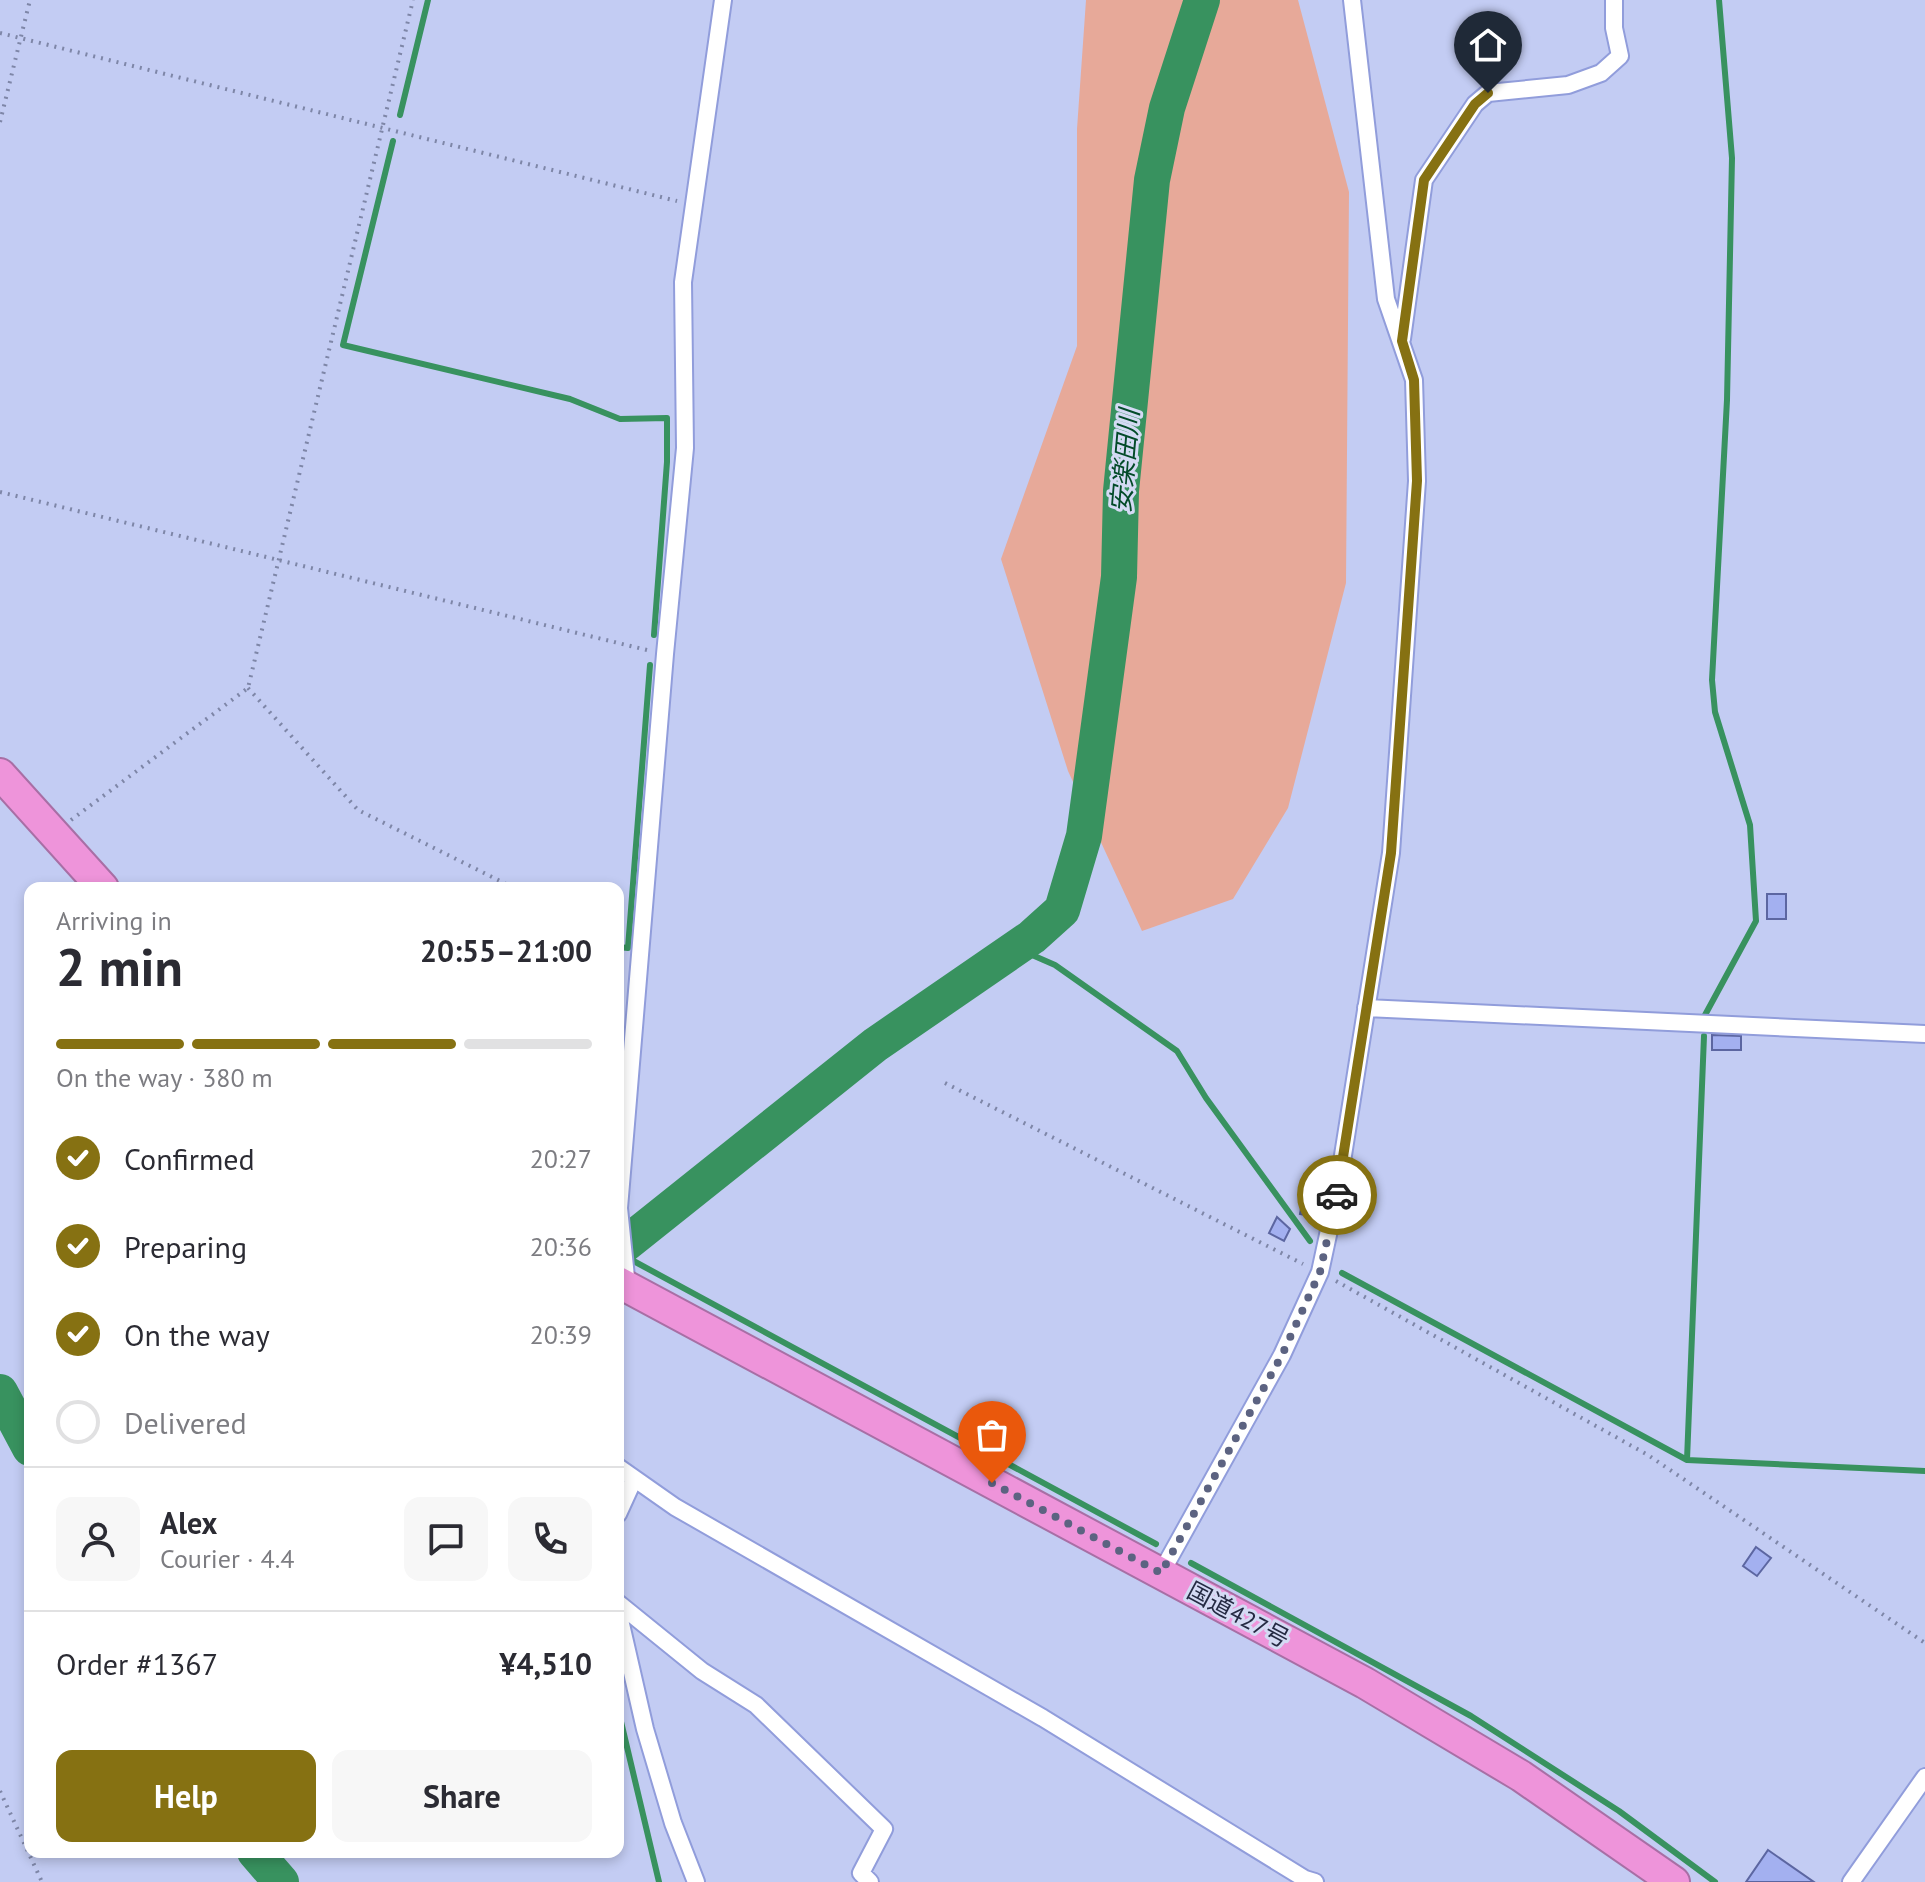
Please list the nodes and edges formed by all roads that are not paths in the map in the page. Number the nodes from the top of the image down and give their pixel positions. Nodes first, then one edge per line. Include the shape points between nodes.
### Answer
1 (723, 0) edge
2 (1352, 0) edge
3 (1614, 0) edge
4 (1402, 341) junction
5 (0, 774) edge
6 (97, 882) edge
7 (1366, 1008) junction
8 (1925, 1034) edge
9 (624, 1153) edge
10 (624, 1277) edge
11 (624, 1472) edge
12 (634, 1479) junction
13 (624, 1501) edge
14 (1161, 1573) junction
15 (624, 1608) edge
16 (624, 1637) edge
17 (1925, 1777) edge
18 (696, 1882) edge
19 (870, 1882) edge
20 (1315, 1882) edge
21 (1674, 1882) edge
22 (1851, 1882) edge

1 - 9 street via 683,282 685,448
2 - 4 street via 1386,299
3 - 4 street via 1620,56 1601,73 1568,85 1488,93 1424,180
4 - 7 street via 1414,380 1417,481 1391,853
5 - 6 highway
7 - 8 street
7 - 14 street via 1320,1272 1282,1355
10 - 14 highway, 国道427号
11 - 12 street
12 - 13 street
12 - 20 street
14 - 21 highway, 国道427号 via 1365,1683 1521,1776
15 - 19 street via 702,1671 756,1705 884,1829 861,1873
16 - 18 street via 645,1729
17 - 22 street

